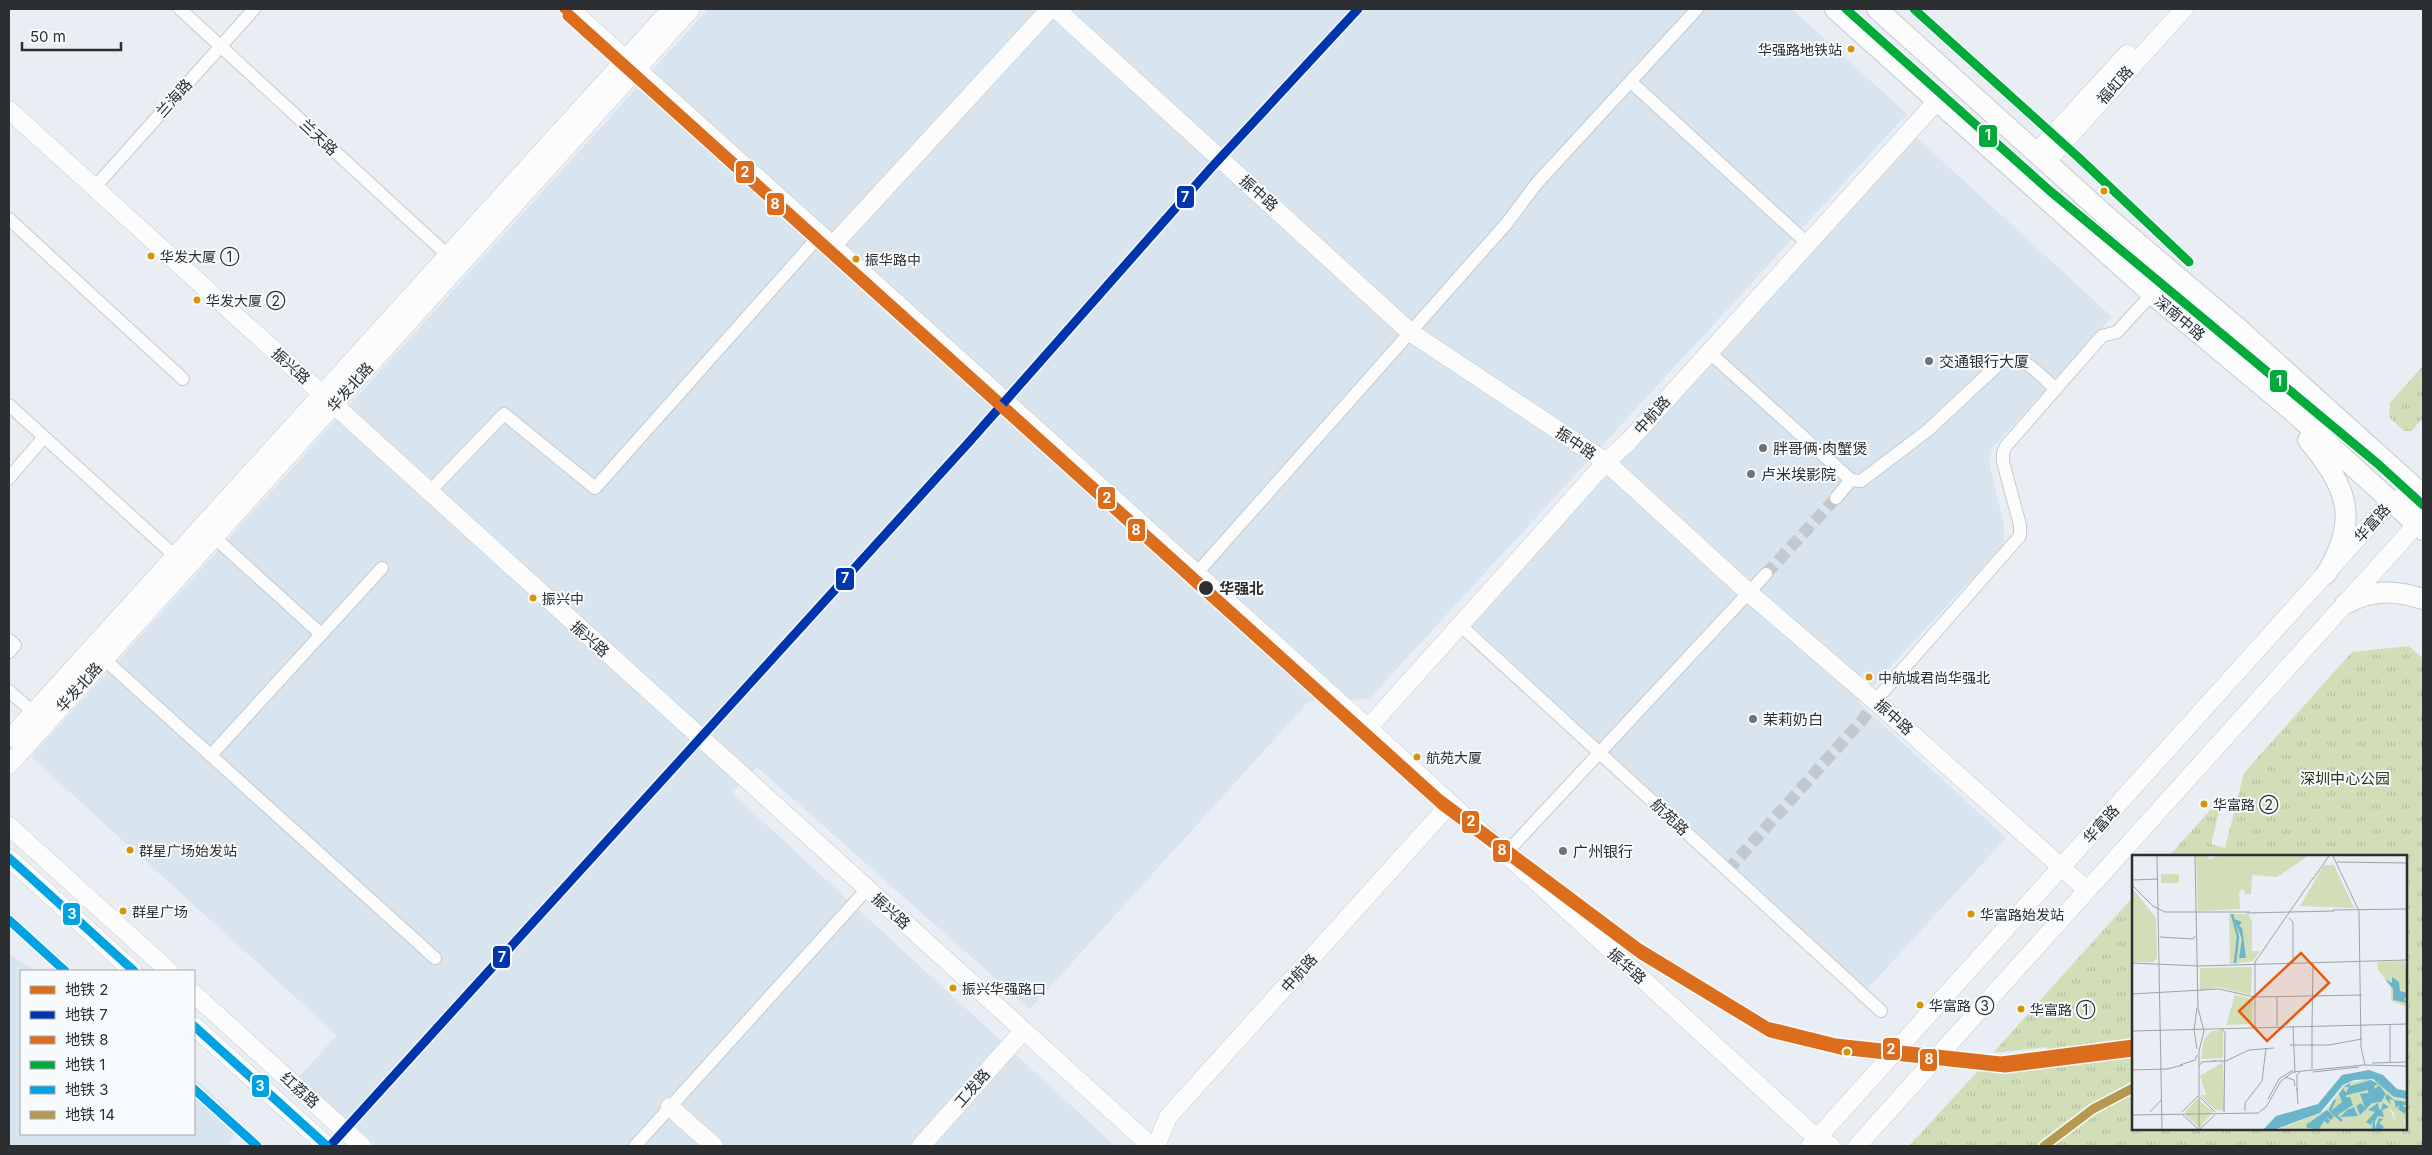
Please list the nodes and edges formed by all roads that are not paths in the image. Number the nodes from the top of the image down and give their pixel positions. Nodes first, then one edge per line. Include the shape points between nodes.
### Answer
1 (180, 9) edge
2 (254, 9) edge
3 (570, 9) edge
4 (671, 9) edge
5 (691, 9) edge
6 (1050, 9) edge
7 (1056, 9) edge
8 (1697, 9) edge
9 (1835, 9) edge
10 (1876, 9) edge
11 (2167, 9) edge
12 (2184, 9) edge
13 (220, 46) junction
14 (631, 65) junction
15 (1631, 82) junction
16 (1936, 101) junction
17 (9, 110) edge
18 (2042, 156) junction
19 (94, 188) junction
20 (9, 219) edge
21 (826, 240) junction
22 (1808, 242) junction
23 (453, 261) junction
24 (2152, 294) junction
25 (1410, 332) junction
26 (1709, 352) junction
27 (183, 379) dead end
28 (2056, 389) junction
29 (328, 400) junction
30 (9, 405) edge
31 (2291, 410) junction
32 (44, 437) junction
33 (1606, 462) junction
34 (9, 478) edge
35 (1851, 480) junction
36 (428, 492) junction
37 (2423, 493) edge
38 (1836, 498) tunnel mouth
39 (2391, 502) junction
40 (2421, 529) edge
41 (214, 537) junction
42 (175, 556) junction
43 (382, 568) dead end
44 (1196, 574) junction
45 (1766, 574) tunnel mouth
46 (2326, 574) junction
47 (1748, 592) junction
48 (2423, 599) edge
49 (2345, 604) junction
50 (1459, 624) junction
51 (321, 634) junction
52 (9, 640) edge
53 (9, 652) edge
54 (104, 659) junction
55 (9, 691) edge
56 (1875, 701) junction
57 (33, 712) junction
58 (1368, 728) junction
59 (9, 739) edge
60 (1599, 752) junction
61 (211, 755) junction
62 (9, 765) edge
63 (1450, 804) junction
64 (9, 826) edge
65 (1505, 854) junction
66 (9, 858) edge
67 (2062, 867) junction
68 (867, 889) junction
69 (2087, 890) junction
70 (435, 958) dead end
71 (132, 970) edge
72 (168, 970) edge
73 (195, 995) edge
74 (1881, 1011) dead end
75 (195, 1027) edge
76 (1023, 1031) junction
77 (670, 1106) junction
78 (346, 1140) edge
79 (1820, 1144) edge
80 (327, 1146) edge
81 (362, 1146) edge
82 (635, 1146) edge
83 (714, 1146) edge
84 (921, 1146) edge
85 (1151, 1146) edge
86 (1156, 1146) edge
87 (1857, 1146) edge

1 - 13 street, 兰天路
2 - 13 street, 兰海路
3 - 14 main road, 振华路
4 - 14 main road, 华发北路
5 - 14 main road, 华发北路
6 - 21 main road
7 - 25 main road, 振中路
8 - 15 street
9 - 16 main road, 深南中路
10 - 18 main road, 深南中路
11 - 18 main road, 福虹路
12 - 18 main road, 福虹路
13 - 19 street, 兰海路
13 - 23 street, 兰天路
14 - 21 main road, 振华路
14 - 23 main road, 华发北路
15 - 22 street
15 - 25 street via 1537,183 1507,223
16 - 22 main road, 中航路
16 - 24 main road, 深南中路
17 - 19 main road, 振兴路
18 - 37 main road, 深南中路 via 2114,224 2239,329
19 - 29 main road, 振兴路
20 - 27 street
21 - 36 street via 595,488 504,414
21 - 44 main road, 振华路
22 - 26 main road, 中航路
23 - 29 main road, 华发北路
24 - 28 street via 2117,332 2102,336
24 - 31 main road, 深南中路
25 - 33 main road, 振中路
25 - 44 street
26 - 33 main road, 中航路
26 - 35 street
28 - 35 street via 2021,360 2011,358 2001,362 1917,440 1861,481
28 - 56 street via 2003,453 2020,536
29 - 36 main road, 振兴路
29 - 41 main road, 华发北路
29 - 42 main road, 华发北路
30 - 32 street
31 - 39 main road, 深南中路
31 - 46 main road via 2304,435 2329,466 2344,498 2344,532 2336,558
32 - 34 street
32 - 42 street
33 - 47 main road, 振中路
33 - 50 main road, 中航路
35 - 38 street
36 - 68 main road, 振兴路
37 - 39 main road, 华富路
37 - 40 main road
39 - 40 main road, 深南中路
39 - 46 main road, 华富路
40 - 49 main road
41 - 51 street
41 - 54 main road, 华发北路
42 - 57 main road, 华发北路
43 - 51 street
44 - 58 main road, 振华路
45 - 47 street
46 - 67 main road, 华富路
47 - 56 main road, 振中路
47 - 60 street
48 - 49 main road via 2410,594 2380,592
49 - 69 main road
50 - 58 main road, 中航路
50 - 60 street, 航苑路
51 - 61 street
52 - 53 street via 15,646
54 - 61 street
54 - 62 main road, 华发北路
55 - 57 street
56 - 67 main road, 振中路
57 - 59 main road, 华发北路
58 - 63 main road, 振华路
60 - 65 street
60 - 74 street, 航苑路
61 - 70 street
63 - 65 main road, 振华路
63 - 86 main road, 中航路 via 1168,1117
64 - 72 main road
65 - 79 main road, 振华路
66 - 71 main road
67 - 69 main road, 振中路
67 - 79 main road, 华富路
68 - 76 main road, 振兴路
68 - 77 street
69 - 87 main road
73 - 78 main road, 红荔路
75 - 80 main road, 红荔路
76 - 84 main road, 工发路
76 - 85 main road, 振兴路
77 - 82 street
77 - 83 main road
78 - 80 main road
78 - 81 main road, 红荔路

